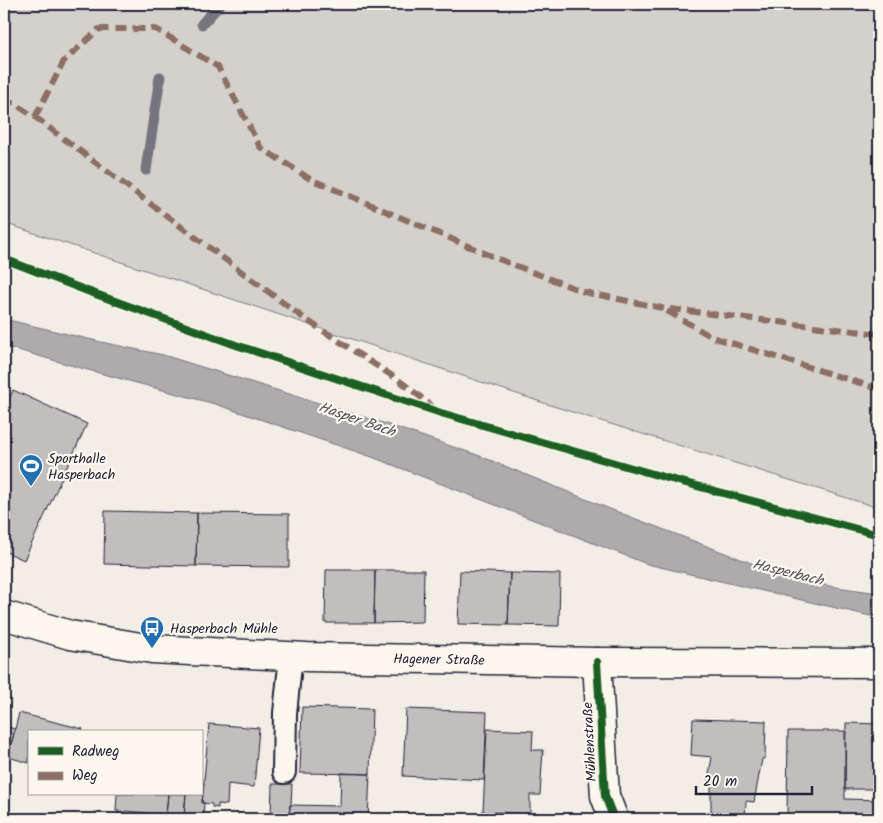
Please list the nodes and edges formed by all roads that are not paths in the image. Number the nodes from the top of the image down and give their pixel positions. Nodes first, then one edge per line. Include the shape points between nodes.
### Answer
1 (4, 615) edge
2 (291, 656) junction
3 (597, 662) junction
4 (879, 663) edge
5 (284, 772) dead end
6 (614, 819) edge

1 - 2 main road, Hagener Straße via 70,635 152,649
2 - 3 main road, Hagener Straße
2 - 5 lane via 285,713
3 - 4 main road, Hagener Straße
3 - 6 main road, Mühlenstraße via 605,796

